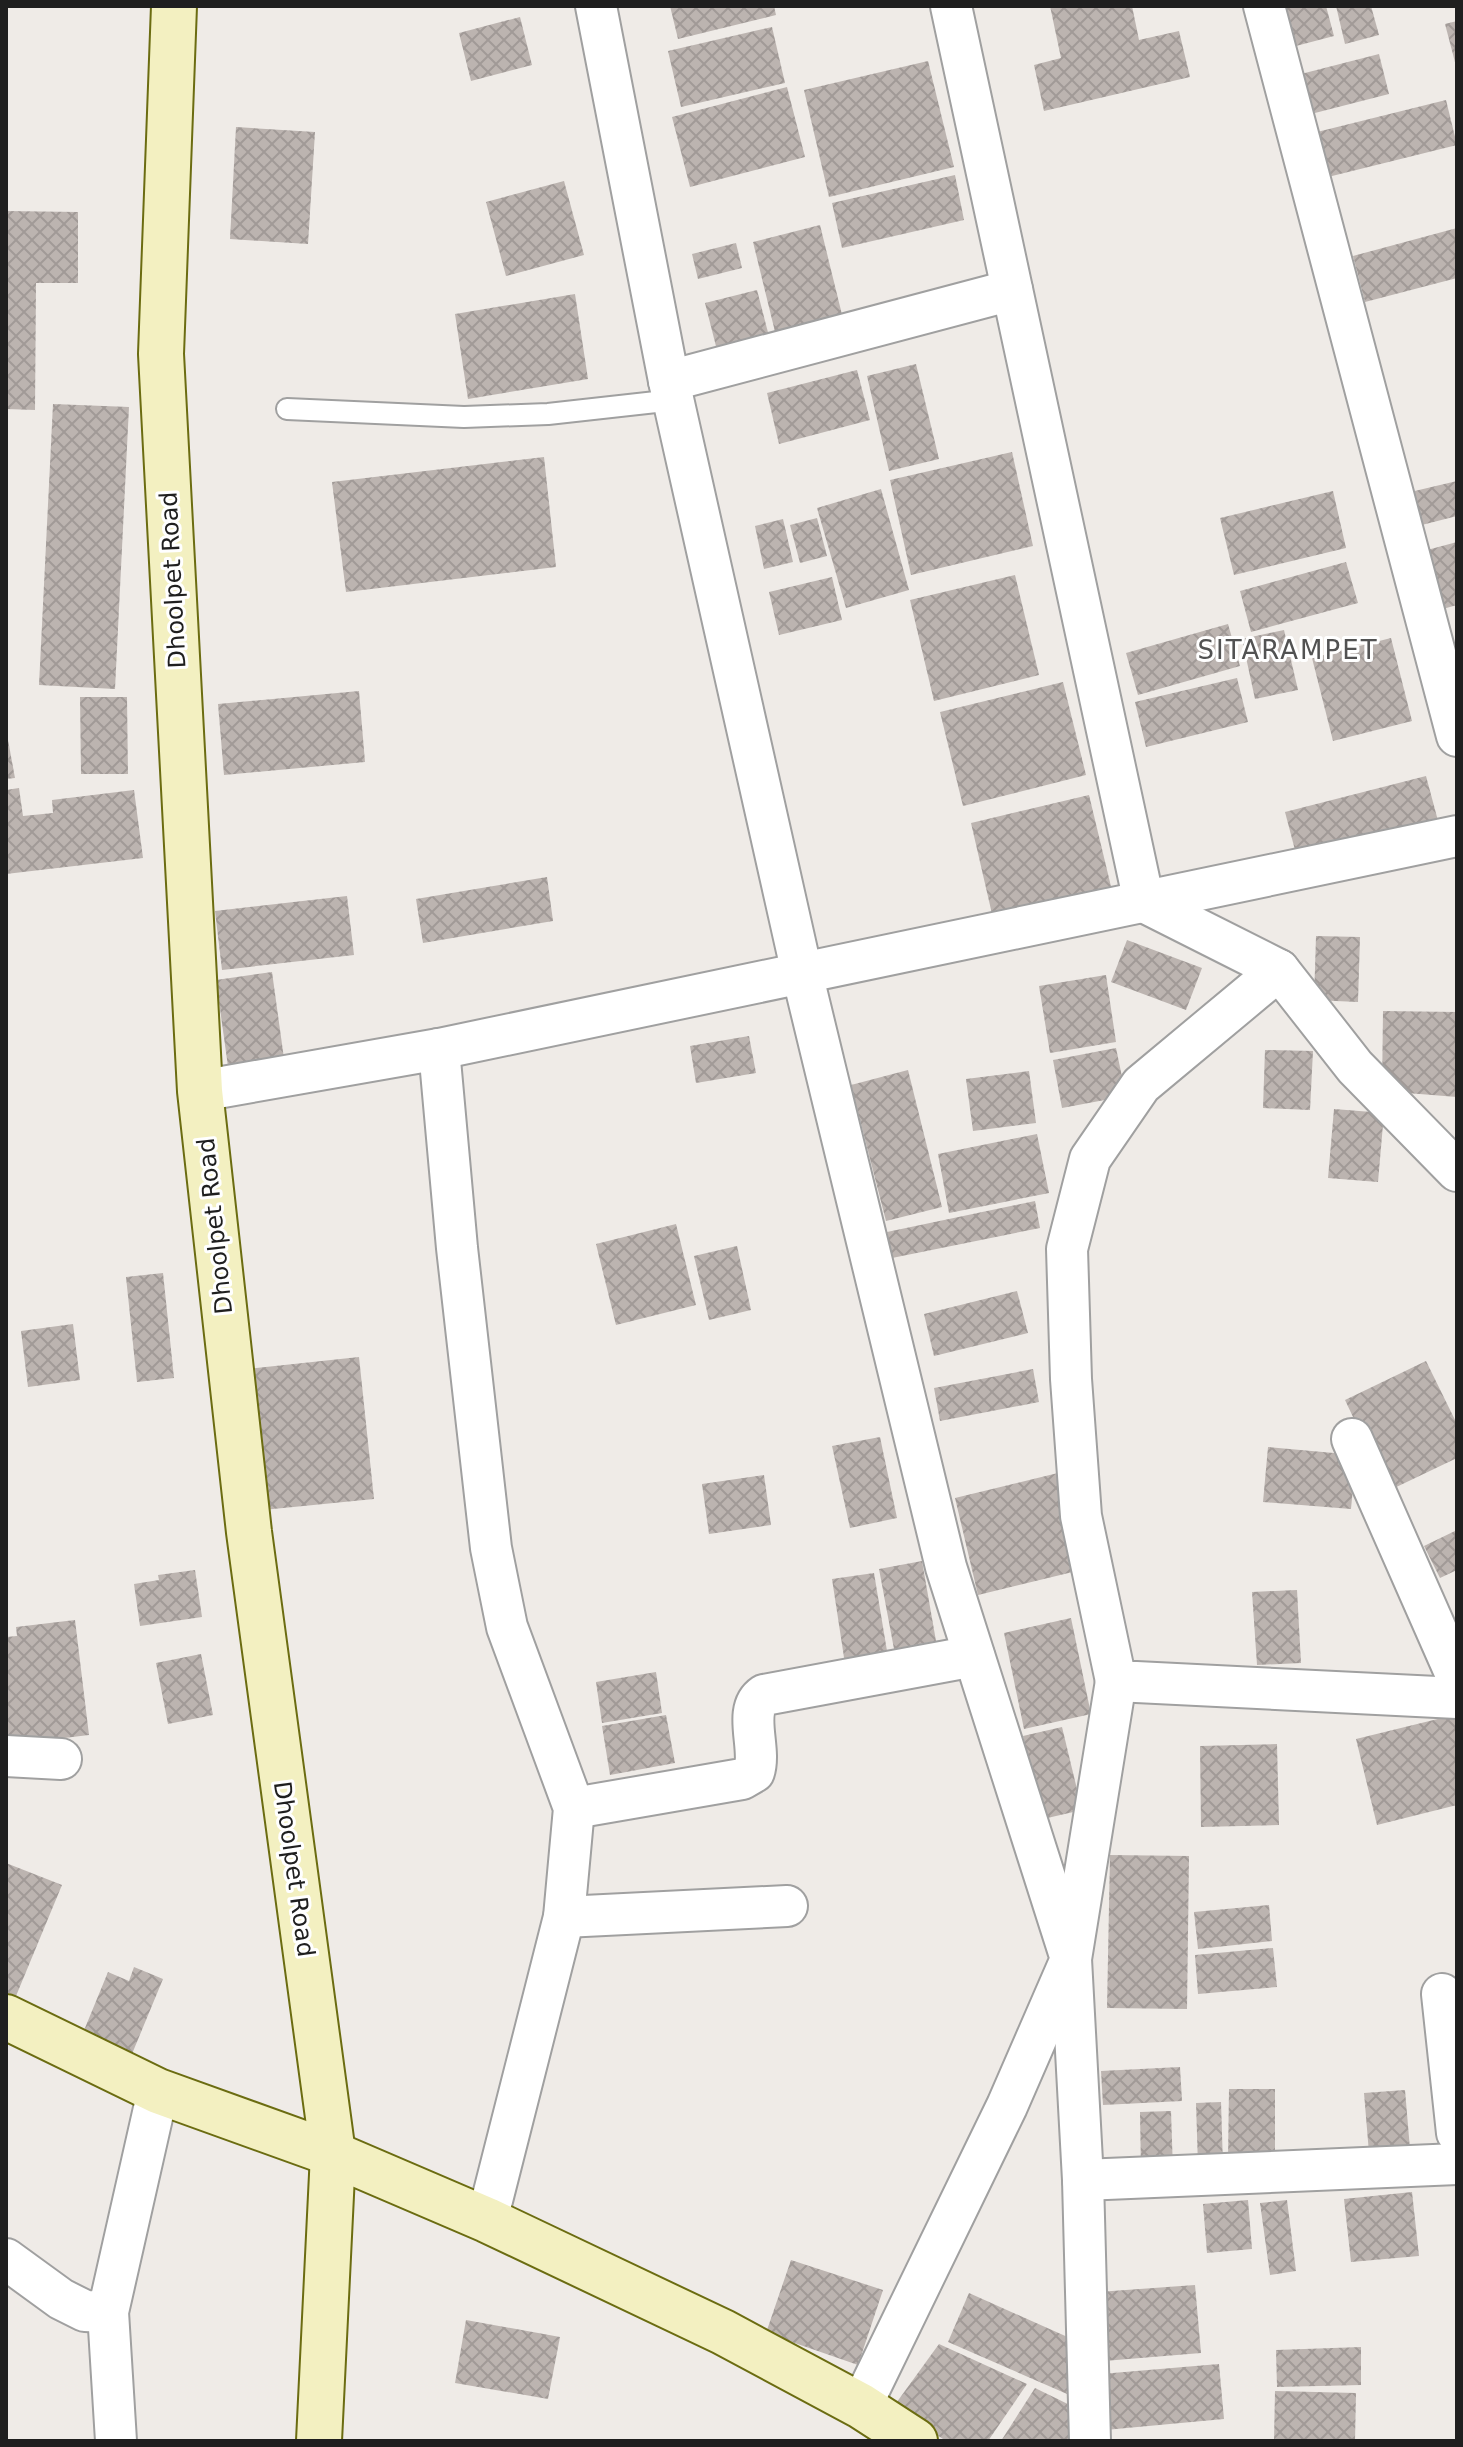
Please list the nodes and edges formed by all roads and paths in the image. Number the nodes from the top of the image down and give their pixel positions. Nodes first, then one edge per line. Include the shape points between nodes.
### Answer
1 (174, 6) edge
2 (596, 6) edge
3 (951, 6) edge
4 (1264, 6) edge
5 (1012, 290) junction
6 (672, 391) junction
7 (287, 409) dead end
8 (1457, 736) edge
9 (1457, 836) edge
10 (1144, 902) junction
11 (1279, 970) junction
12 (802, 973) junction
13 (439, 1049) junction
14 (200, 1091) junction
15 (1457, 1171) edge
16 (1352, 1439) dead end
17 (974, 1656) junction
18 (1457, 1677) edge
19 (1116, 1681) junction
20 (1457, 1698) edge
21 (6, 1756) edge
22 (61, 1759) dead end
23 (574, 1808) junction
24 (787, 1906) dead end
25 (564, 1917) junction
26 (1071, 1959) junction
27 (1442, 1994) dead end
28 (6, 2017) edge
29 (158, 2091) junction
30 (1457, 2133) edge
31 (333, 2154) junction
32 (1457, 2164) edge
33 (1083, 2180) junction
34 (487, 2220) junction
35 (6, 2259) edge
36 (108, 2312) junction
37 (861, 2406) junction
38 (904, 2438) edge
39 (116, 2441) edge
40 (319, 2441) edge
41 (1090, 2441) edge

1 - 14 main road, Dhoolpet Road via 161,354
2 - 6 street
3 - 5 street
4 - 8 street
5 - 6 street
5 - 10 street
6 - 7 lane via 548,414 464,417
6 - 12 street
9 - 10 street
10 - 11 street
10 - 12 street
11 - 15 street via 1355,1067
11 - 19 street via 1141,1085 1090,1159 1067,1249 1081,1516
12 - 13 street
12 - 17 street via 946,1567
13 - 14 street
13 - 23 street via 491,1548 507,1627
14 - 31 main road, Dhoolpet Road via 249,1532
16 - 18 street
17 - 23 street via 764,1695 753,1710 758,1760 754,1772 742,1779
17 - 26 street
19 - 20 street
19 - 26 street
21 - 22 street
23 - 25 street
24 - 25 street
25 - 34 street
26 - 33 street
26 - 37 street via 1007,2106
27 - 30 street
28 - 29 main road
29 - 31 main road
29 - 36 street
31 - 34 main road
31 - 40 main road, Dhoolpet Road
32 - 33 street
33 - 41 street
34 - 37 main road via 723,2332
35 - 36 street via 61,2299 85,2311
36 - 39 street
37 - 38 main road

